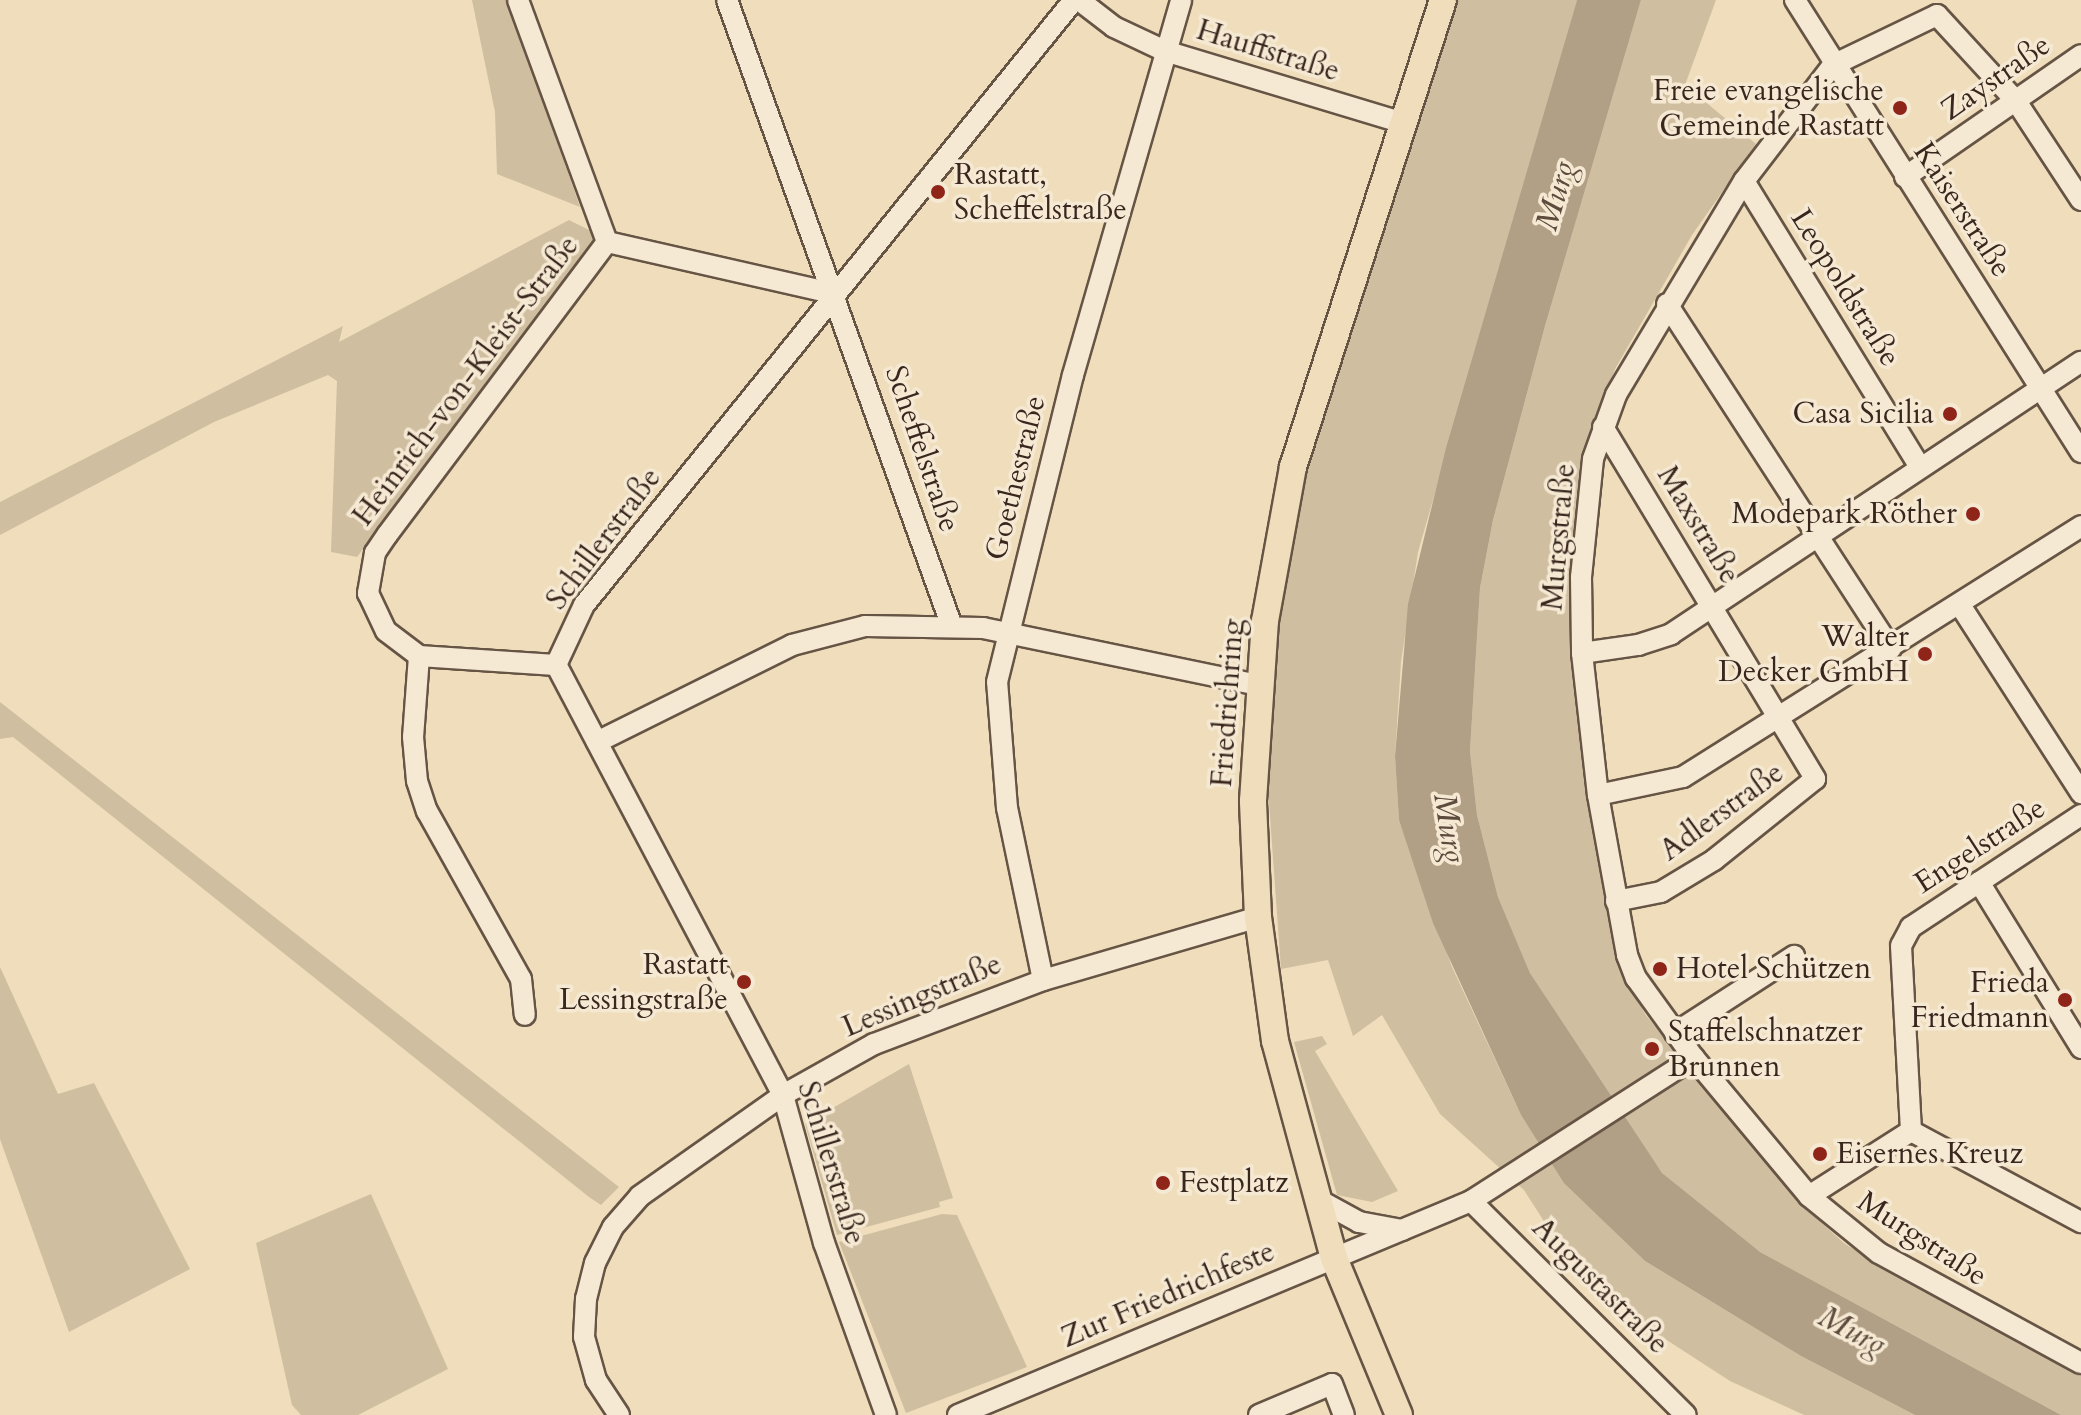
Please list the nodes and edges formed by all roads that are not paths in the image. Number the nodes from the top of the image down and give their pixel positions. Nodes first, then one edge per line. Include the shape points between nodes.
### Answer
1 (518, 0) edge
2 (1077, 0) edge
3 (1181, 0) edge
4 (1443, 0) edge
5 (1795, 0) edge
6 (735, 4) edge
7 (1165, 51) junction
8 (2081, 55) edge
9 (1833, 65) junction
10 (2016, 101) junction
11 (1404, 123) junction
12 (1905, 177) junction
13 (1744, 181) junction
14 (2081, 200) edge
15 (607, 242) junction
16 (836, 294) junction
17 (1667, 304) junction
18 (2081, 362) edge
19 (2041, 388) junction
20 (1603, 427) junction
21 (2081, 452) edge
22 (1919, 466) junction
23 (2081, 526) edge
24 (1816, 537) junction
25 (1960, 605) junction
26 (1712, 606) junction
27 (951, 624) junction
28 (1008, 633) junction
29 (1891, 649) junction
30 (1582, 653) junction
31 (419, 656) junction
32 (556, 665) junction
33 (1258, 685) junction
34 (1778, 719) junction
35 (597, 742) junction
36 (1815, 779) joint
37 (2081, 793) edge
38 (1598, 795) junction
39 (2081, 815) edge
40 (1979, 882) junction
41 (1616, 901) junction
42 (1258, 917) junction
43 (1794, 956) dead end
44 (1043, 980) junction
45 (525, 1015) dead end
46 (1675, 1033) junction
47 (2081, 1048) edge
48 (1694, 1058) junction
49 (783, 1095) junction
50 (1911, 1131) junction
51 (1809, 1196) junction
52 (1317, 1199) junction
53 (1471, 1201) junction
54 (2081, 1222) edge
55 (1402, 1230) junction
56 (1334, 1258) junction
57 (2081, 1363) edge
58 (619, 1415) edge
59 (886, 1415) edge
60 (958, 1415) edge
61 (1259, 1415) edge
62 (1344, 1415) edge
63 (1399, 1415) edge
64 (1686, 1415) edge

1 - 15 street, Heinrich-von-Kleist-Straße
2 - 7 street, Hauffstraße via 1114,27
2 - 16 street, Schillerstraße
3 - 7 street, Goethestraße
4 - 11 main road, Friedrichring
5 - 9 street, Kaiserstraße
6 - 16 street, Scheffelstraße
7 - 11 street, Hauffstraße
7 - 28 street, Goethestraße via 1073,375
8 - 10 street, Zaystraße
9 - 10 street via 1937,15
9 - 12 street, Kaiserstraße
9 - 13 street, Murgstraße
10 - 12 street, Zaystraße
10 - 14 street
11 - 33 main road, Friedrichring via 1293,467 1273,557
12 - 19 street, Kaiserstraße
13 - 17 street, Murgstraße
13 - 22 street, Leopoldstraße
15 - 16 street
15 - 31 street, Heinrich-von-Kleist-Straße via 375,553 368,593 375,614 386,631
16 - 27 street, Scheffelstraße
16 - 32 street, Schillerstraße via 584,605
17 - 20 street, Murgstraße
17 - 24 street
18 - 19 street
19 - 21 street, Kaiserstraße
19 - 22 street
20 - 26 street, Maxstraße
20 - 30 street, Murgstraße via 1583,536
22 - 24 street
23 - 25 street
24 - 26 street
24 - 29 street
25 - 29 street
25 - 37 street
26 - 30 street via 1653,642
26 - 34 street, Maxstraße
27 - 28 street
27 - 35 street via 865,626 792,645
28 - 33 street
28 - 44 street, Goethestraße via 996,700 1000,760
29 - 34 street
30 - 38 street, Murgstraße
31 - 32 street
31 - 45 street via 413,737 417,781 427,811 521,979
32 - 35 street, Schillerstraße
33 - 42 main road, Friedrichring via 1253,801
34 - 36 street, Maxstraße
34 - 38 street via 1683,777
35 - 49 street, Schillerstraße
36 - 41 street, Adlerstraße via 1714,860 1661,892
38 - 41 street, Murgstraße
39 - 40 street, Engelstraße
40 - 47 street
40 - 50 street, Engelstraße via 1911,927 1901,946
41 - 46 street, Murgstraße via 1636,978
42 - 44 street, Lessingstraße
42 - 52 main road, Friedrichring via 1275,1041
43 - 46 street
44 - 49 street, Lessingstraße via 874,1044
46 - 48 street, Murgstraße
48 - 51 street, Murgstraße
48 - 53 street, Zur Friedrichfeste
49 - 58 street, Lessingstraße via 640,1196 613,1227 595,1263 584,1337 596,1380
49 - 59 street, Schillerstraße via 824,1243
50 - 51 street
50 - 54 street
51 - 57 street, Murgstraße via 1879,1253
52 - 55 street via 1359,1222
52 - 56 main road, Friedrichring
53 - 55 street, Zur Friedrichfeste
53 - 64 street, Augustastraße
55 - 56 street, Zur Friedrichfeste
56 - 60 street, Zur Friedrichfeste
56 - 63 main road, Friedrichring
61 - 62 street via 1332,1384

